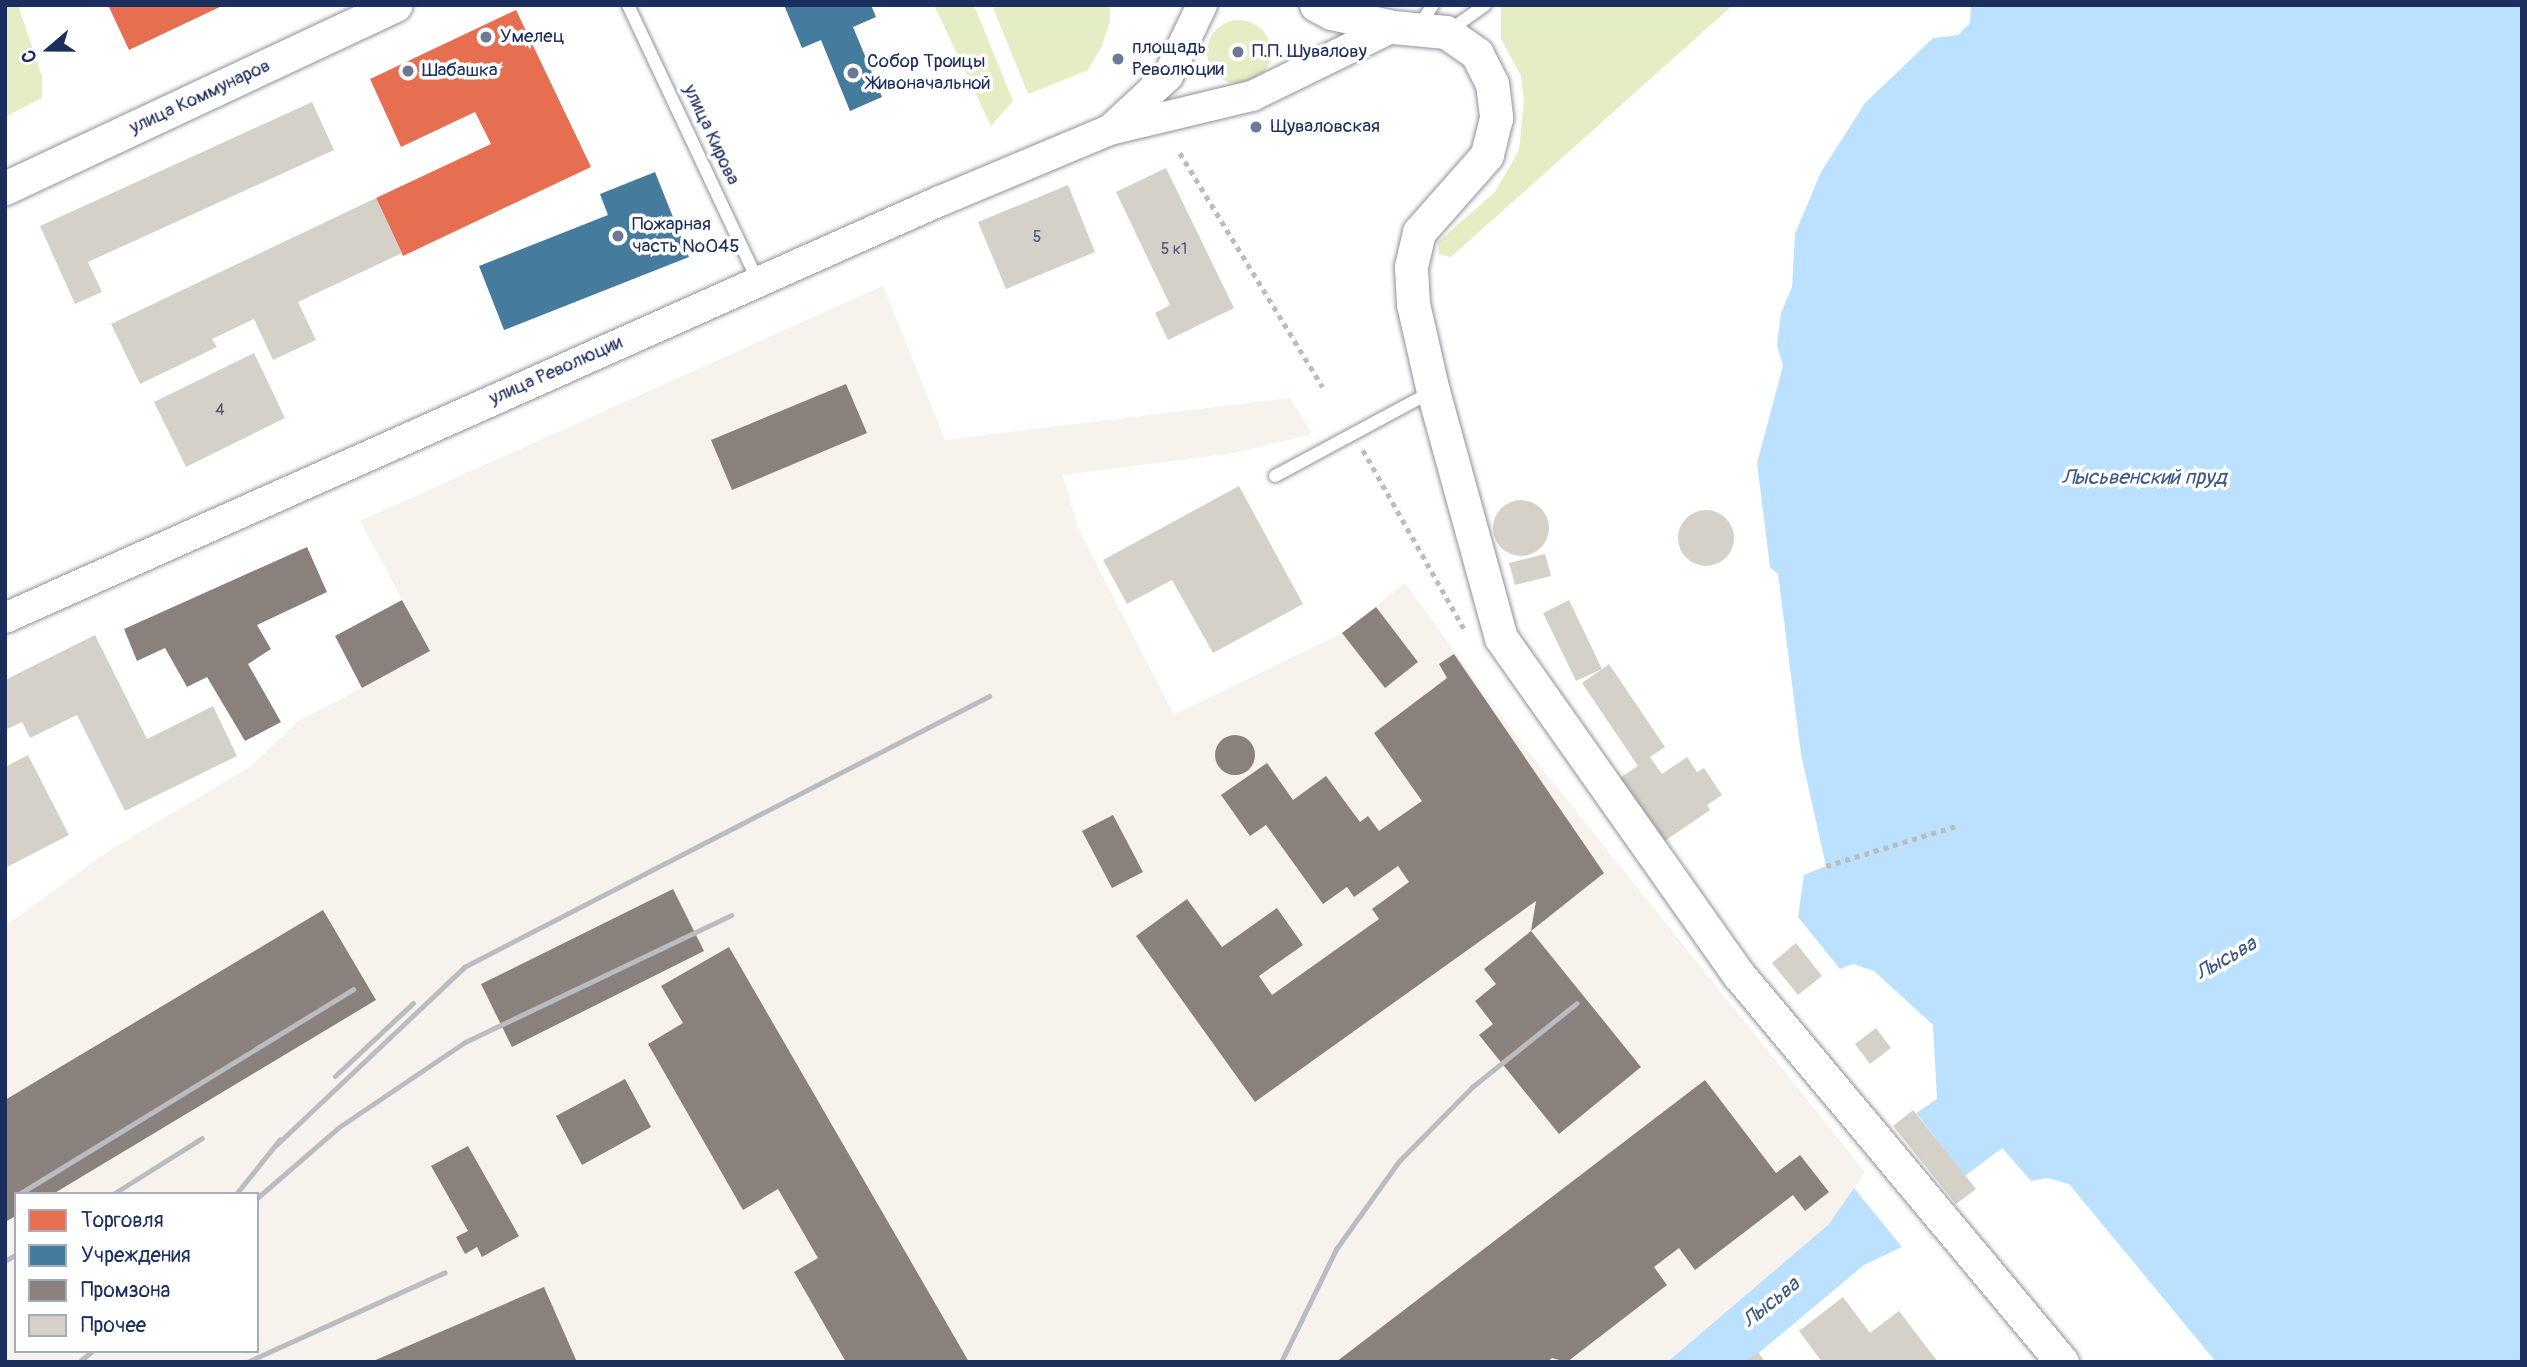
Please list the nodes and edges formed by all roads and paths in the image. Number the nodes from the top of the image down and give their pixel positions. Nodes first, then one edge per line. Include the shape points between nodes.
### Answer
1 (395, 5) edge
2 (628, 5) edge
3 (1202, 5) edge
4 (1316, 5) edge
5 (1485, 5) edge
6 (1422, 23) edge
7 (1110, 130) junction
8 (1180, 153) dead end
9 (5, 188) edge
10 (758, 281) junction
11 (1323, 387) dead end
12 (1433, 391) junction
13 (1275, 476) dead end
14 (5, 618) edge
15 (1959, 825) dead end
16 (1826, 866) dead end
17 (2062, 1362) edge

1 - 9 main road, улица Коммунаров
2 - 10 lane, улица Кирова
3 - 7 street via 1168,75
4 - 6 main road via 1331,13
5 - 6 lane
6 - 7 street via 1252,96
6 - 12 main road via 1477,54 1492,83 1496,118 1487,155 1419,232 1410,267 1413,304
7 - 10 street, улица Революции
8 - 11 path
10 - 14 street, улица Революции
12 - 13 lane
12 - 17 main road via 1501,638 1739,975
15 - 16 path

